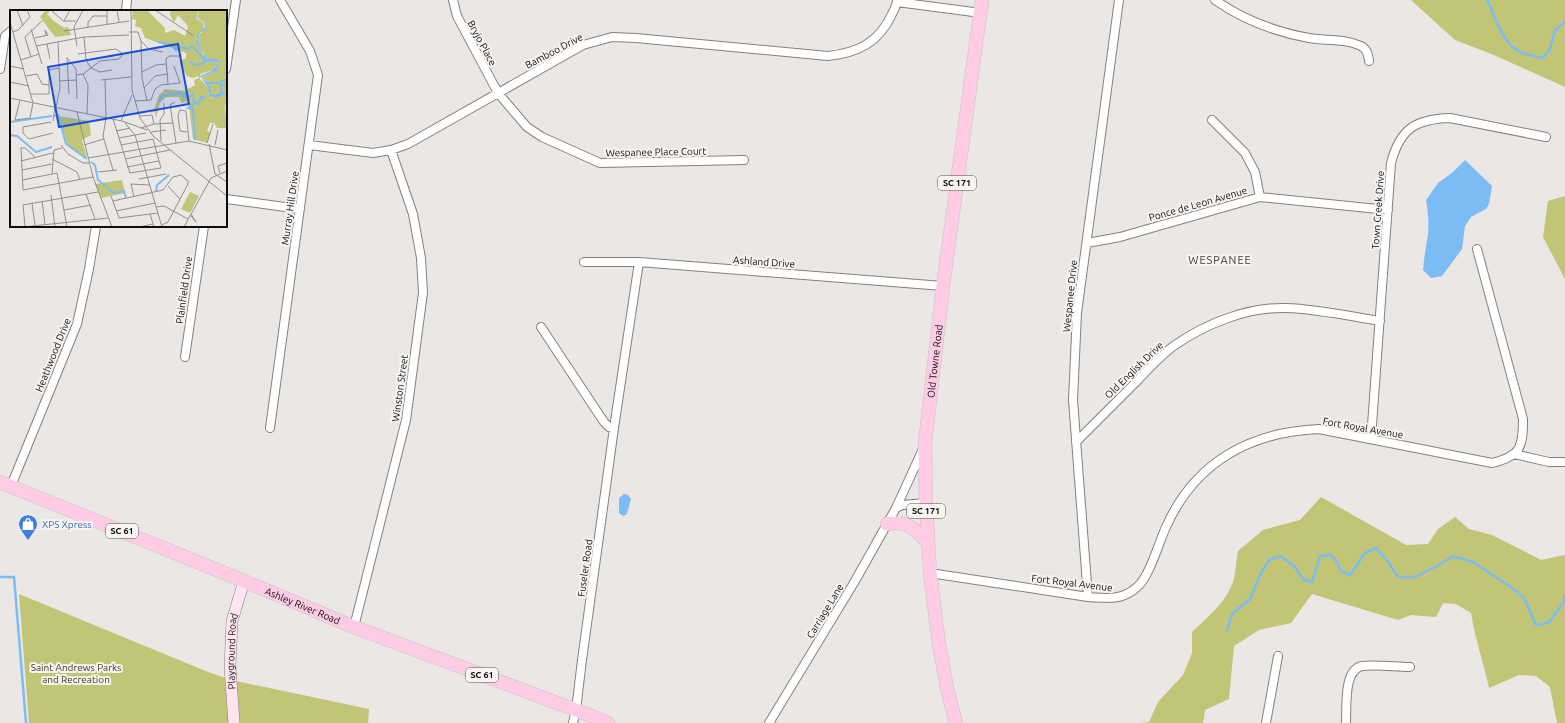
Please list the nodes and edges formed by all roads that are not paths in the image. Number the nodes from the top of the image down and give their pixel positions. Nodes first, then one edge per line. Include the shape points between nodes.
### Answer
1 (127, 0) edge
2 (236, 0) edge
3 (280, 0) edge
4 (453, 0) edge
5 (1119, 0) edge
6 (1215, 0) edge
7 (897, 1) edge
8 (981, 6) edge
9 (126, 10) edge
10 (10, 32) edge
11 (1368, 61) dead end
12 (227, 62) edge
13 (0, 69) edge
14 (498, 93) junction
15 (1212, 120) dead end
16 (1546, 137) dead end
17 (309, 146) junction
18 (391, 150) junction
19 (744, 160) dead end
20 (1260, 197) junction
21 (227, 199) edge
22 (300, 209) junction
23 (1388, 210) junction
24 (96, 227) edge
25 (204, 227) edge
26 (1087, 243) junction
27 (1477, 249) dead end
28 (584, 262) dead end
29 (639, 262) junction
30 (943, 286) junction
31 (1380, 320) junction
32 (541, 327) dead end
33 (185, 357) dead end
34 (270, 428) dead end
35 (614, 428) junction
36 (1371, 439) junction
37 (1076, 442) junction
38 (925, 443) junction
39 (1514, 454) junction
40 (1565, 462) edge
41 (5, 484) edge
42 (926, 502) junction
43 (896, 508) junction
44 (887, 524) junction
45 (928, 542) junction
46 (930, 573) junction
47 (244, 580) junction
48 (1088, 597) junction
49 (354, 627) junction
50 (1278, 656) dead end
51 (1410, 667) dead end
52 (576, 710) junction
53 (234, 723) edge
54 (573, 723) edge
55 (608, 723) edge
56 (769, 723) edge
57 (956, 723) edge
58 (1266, 723) edge
59 (1346, 723) edge

1 - 9 street
2 - 12 street
3 - 17 street, Murray Hill Drive via 310,51 318,75
4 - 14 street, Bryjo Place via 457,16
5 - 26 street, Wespanee Drive
6 - 11 street via 1232,12 1266,26 1309,38 1347,41 1362,46 1367,51
7 - 8 street
7 - 14 street, Bamboo Drive via 889,21 878,36 866,45 845,54 828,56 612,37 584,45
8 - 30 main road, Old Towne Road / SC 171
10 - 13 street via 5,36
14 - 18 street, Bamboo Drive via 408,144
14 - 19 street, Wespanee Place Court via 527,127 542,137 600,163
15 - 20 street via 1246,154 1255,172
16 - 23 street, Town Creek Drive via 1450,118 1424,121 1413,126 1395,148 1391,163
17 - 18 street, Bamboo Drive via 373,153
17 - 22 street, Murray Hill Drive
18 - 49 street, Winston Street via 413,214 422,258 423,293 406,420
20 - 23 street, Ponce de Leon Avenue
20 - 26 street, Ponce de Leon Avenue via 1120,237
21 - 22 street
22 - 34 street, Murray Hill Drive
23 - 31 street, Town Creek Drive
24 - 41 street, Heathwood Drive via 77,324
25 - 33 street, Plainfield Drive
26 - 37 street, Wespanee Drive via 1077,314 1073,400
27 - 39 street via 1523,419 1522,442
28 - 29 street, Ashland Drive
29 - 30 street, Ashland Drive
29 - 35 street, Fuseler Road
30 - 38 main road, Old Towne Road / SC 171
31 - 36 street, Town Creek Drive
31 - 37 street, Old English Drive via 1285,308 1253,312 1212,324 1174,345
32 - 35 street via 604,422
35 - 52 street, Fuseler Road
36 - 39 street, Fort Royal Avenue via 1492,463
36 - 48 street, Fort Royal Avenue via 1319,429 1299,430 1252,442 1226,455 1202,474 1183,497 1139,586 1129,594 1114,599
37 - 48 street, Wespanee Drive
38 - 42 main road, Old Towne Road / SC 171
38 - 43 street, Carriage Lane
39 - 40 street via 1549,462
41 - 47 main road, Ashley River Road / SC 61
42 - 43 street
42 - 45 main road, Old Towne Road / SC 171
43 - 44 street, Carriage Lane
44 - 45 main road via 898,522 909,526
44 - 56 street, Carriage Lane
45 - 46 main road, Old Towne Road / SC 171
46 - 48 street, Fort Royal Avenue
46 - 57 main road, Old Towne Road / SC 171 via 939,644
47 - 49 main road, Ashley River Road / SC 61
47 - 53 main road, Playground Road via 232,621 230,667
49 - 52 main road, Ashley River Road / SC 61
50 - 58 street
51 - 59 street via 1361,666 1354,672 1347,689
52 - 54 street, Fuseler Road
52 - 55 main road, Ashley River Road / SC 61

